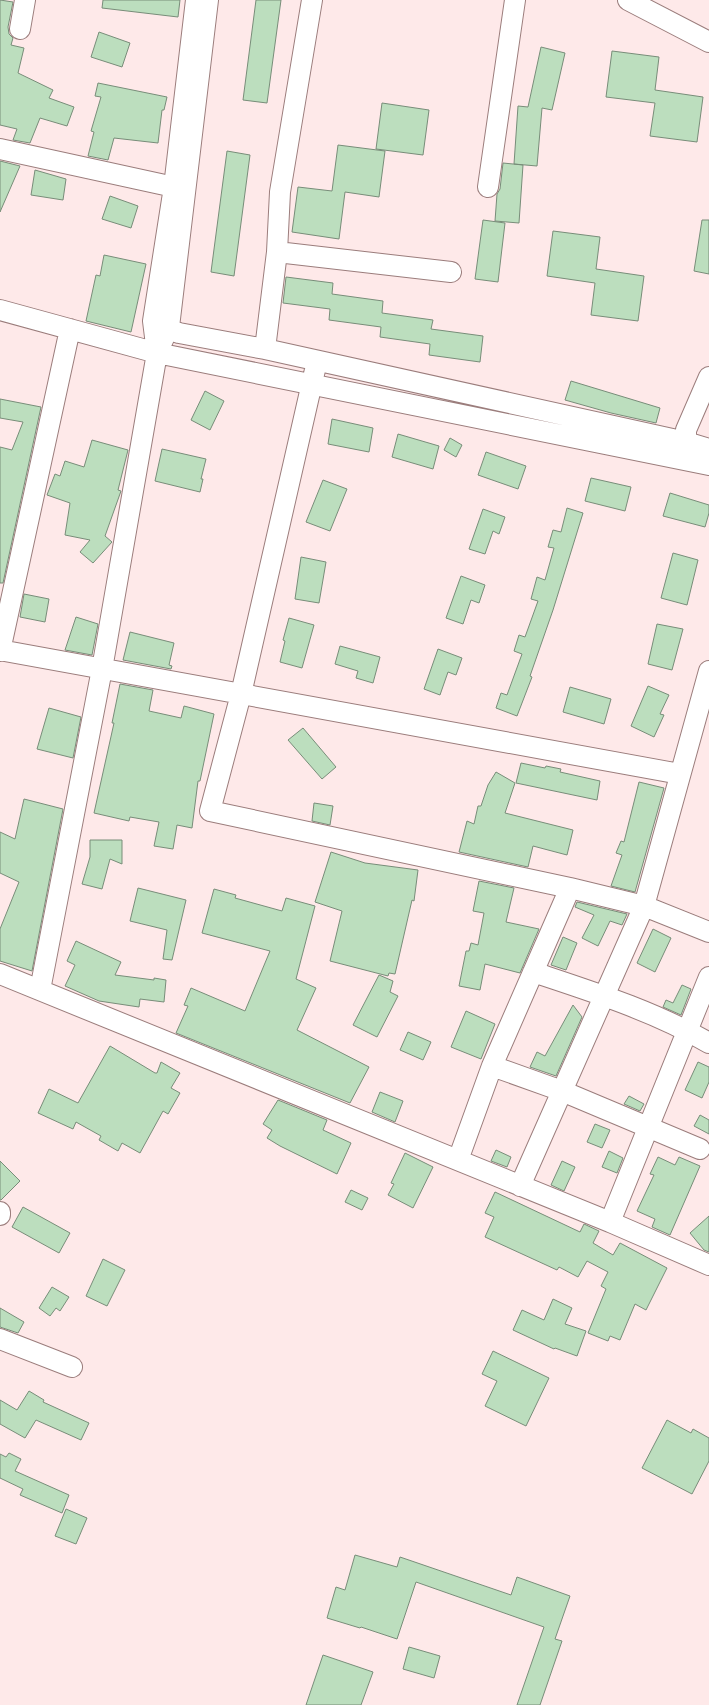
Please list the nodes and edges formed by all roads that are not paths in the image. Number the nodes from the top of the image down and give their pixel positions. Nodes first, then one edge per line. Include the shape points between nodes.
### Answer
1 (25, 0) edge
2 (196, 0) edge
3 (208, 0) edge
4 (312, 0) edge
5 (515, 0) edge
6 (628, 0) edge
7 (20, 30) dead end
8 (709, 42) edge
9 (0, 149) edge
10 (174, 187) junction
11 (488, 187) dead end
12 (277, 252) junction
13 (451, 272) dead end
14 (0, 310) edge
15 (160, 327) junction
16 (70, 329) junction
17 (265, 349) junction
18 (157, 353) junction
19 (317, 361) junction
20 (709, 377) edge
21 (312, 385) junction
22 (686, 442) junction
23 (709, 449) edge
24 (709, 465) edge
25 (0, 650) edge
26 (102, 668) junction
27 (709, 671) edge
28 (241, 694) junction
29 (680, 774) junction
30 (570, 888) junction
31 (644, 906) junction
32 (709, 932) edge
33 (533, 972) junction
34 (0, 974) edge
35 (709, 976) edge
36 (40, 990) junction
37 (604, 996) junction
38 (687, 1030) junction
39 (709, 1043) edge
40 (492, 1066) junction
41 (562, 1091) junction
42 (649, 1127) junction
43 (700, 1149) dead end
44 (458, 1160) junction
45 (520, 1186) junction
46 (610, 1222) junction
47 (709, 1265) edge
48 (0, 1339) edge
49 (72, 1367) dead end

1 - 7 street
2 - 10 street
3 - 15 street
4 - 12 street via 280,192
5 - 11 street
6 - 8 street
9 - 10 street
10 - 15 street
12 - 13 street
12 - 17 street
14 - 16 street
15 - 17 street
15 - 18 street
16 - 18 street
16 - 25 street
17 - 19 street
18 - 21 street
18 - 26 street
19 - 21 street
19 - 22 street
20 - 22 street via 686,430
21 - 24 street
21 - 28 street
22 - 23 street
25 - 26 street
26 - 28 street
26 - 36 street
27 - 29 street
28 - 29 street
28 - 30 street via 210,811
29 - 31 street
30 - 31 street
30 - 33 street
31 - 32 street
31 - 37 street
33 - 37 street
33 - 40 street
34 - 36 street
35 - 38 street
36 - 44 street
37 - 38 street
37 - 41 street
38 - 39 street
38 - 42 street
40 - 41 street
40 - 44 street
41 - 42 street
41 - 45 street
42 - 43 street
42 - 46 street
44 - 45 street
45 - 46 street
46 - 47 street
48 - 49 street

